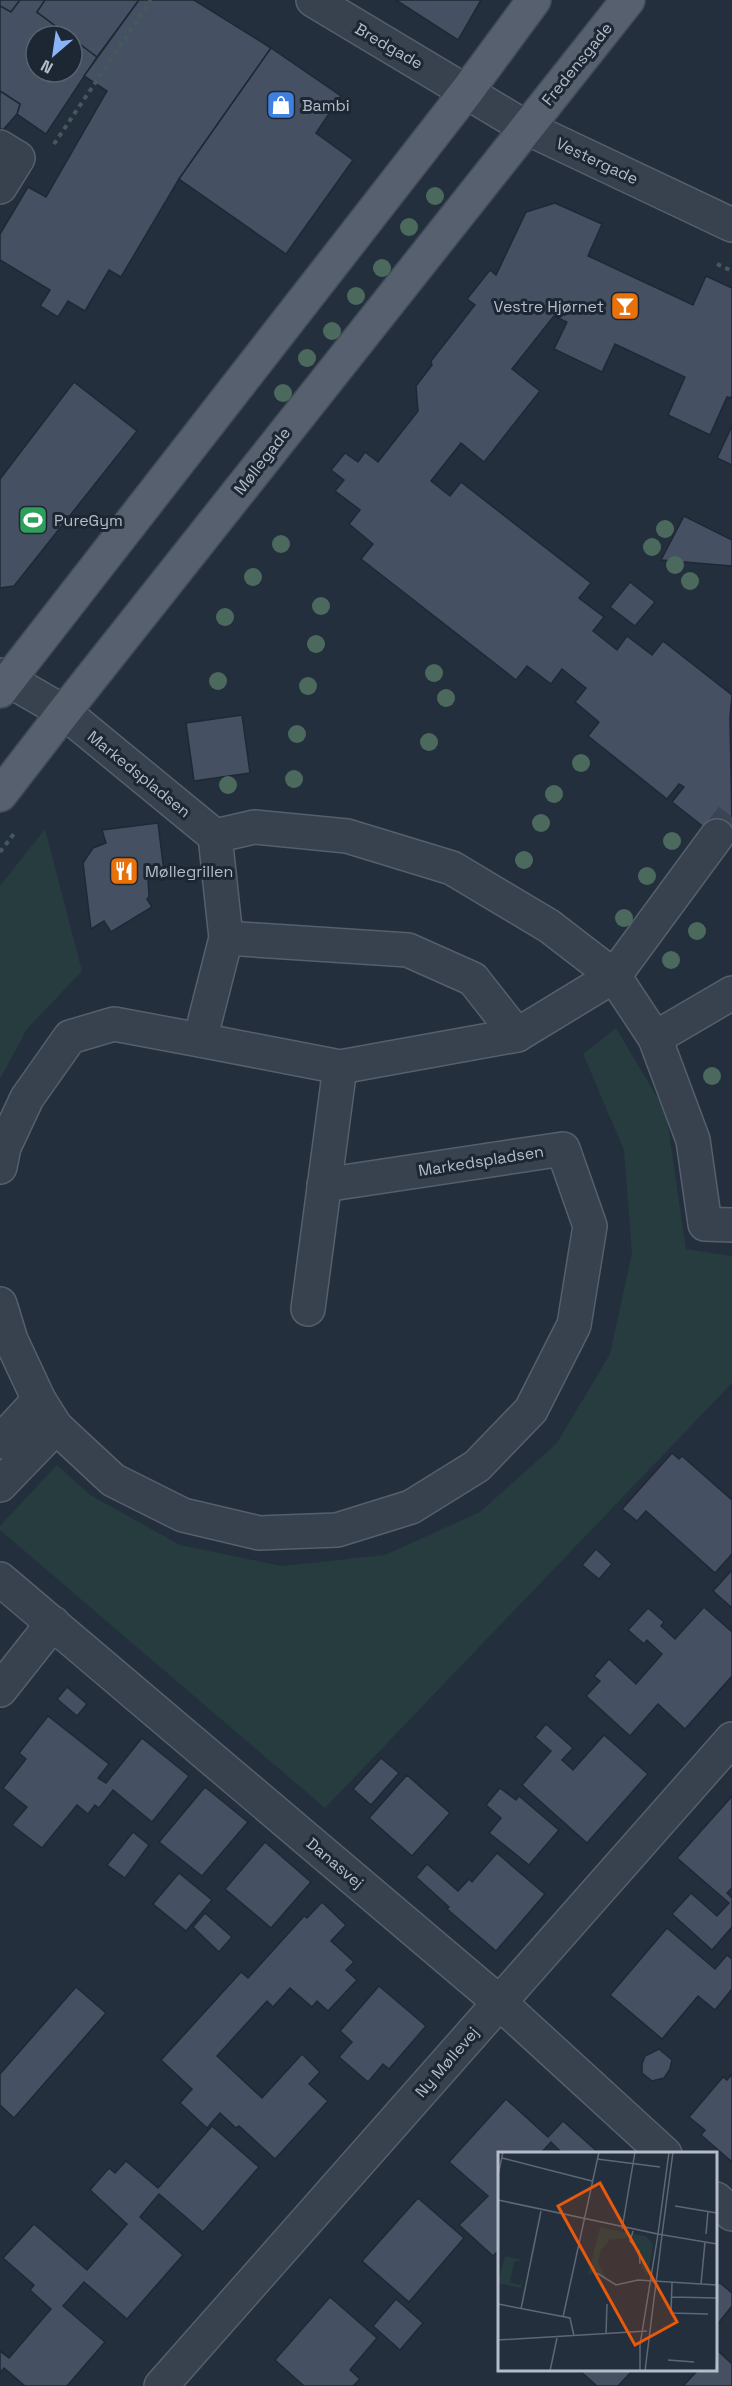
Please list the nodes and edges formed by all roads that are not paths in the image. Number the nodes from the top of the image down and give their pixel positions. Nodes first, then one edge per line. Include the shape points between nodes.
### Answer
1 (313, 0) edge
2 (534, 0) edge
3 (628, 0) edge
4 (467, 91) junction
5 (525, 127) junction
6 (9, 153) edge
7 (0, 187) edge
8 (732, 225) edge
9 (3, 682) edge
10 (64, 712) junction
11 (0, 795) edge
12 (214, 836) junction
13 (717, 836) tunnel mouth
14 (226, 938) junction
15 (614, 976) junction
16 (732, 993) edge
17 (517, 1035) junction
18 (655, 1038) junction
19 (200, 1040) junction
20 (340, 1067) junction
21 (0, 1167) edge
22 (324, 1185) junction
23 (718, 1224) edge
24 (0, 1304) edge
25 (308, 1308) dead end
26 (48, 1413) junction
27 (0, 1442) edge
28 (0, 1485) edge
29 (0, 1579) edge
30 (53, 1623) junction
31 (0, 1689) edge
32 (732, 1739) edge
33 (500, 2002) junction
34 (663, 2152) edge
35 (717, 2200) edge
36 (732, 2214) edge
37 (161, 2386) edge

1 - 4 street, Bredgade
2 - 4 main road
3 - 5 main road, Fredensgade
4 - 5 street, Vestergade
4 - 9 main road
5 - 8 street, Vestergade
5 - 10 main road, Møllegade
6 - 7 street
9 - 10 street, Markedspladsen
10 - 11 main road, Møllegade
10 - 12 street, Markedspladsen
12 - 14 street
12 - 15 street via 254,827 347,836 452,868 549,926
13 - 15 street
14 - 17 street via 408,950 473,979
14 - 19 street
15 - 17 street
15 - 18 street
16 - 18 street
17 - 20 street
18 - 23 street via 693,1140
19 - 20 street
19 - 21 street via 114,1023 70,1037 27,1098 4,1147
20 - 22 street
22 - 25 street
22 - 26 street, Markedspladsen via 563,1149 590,1226 574,1325 531,1410 477,1466 411,1507 337,1530 259,1533 183,1515 113,1480
24 - 26 street, Markedspladsen via 10,1340
26 - 27 street
26 - 28 street
29 - 30 street, Danasvej
30 - 31 street
30 - 33 street, Danasvej
32 - 33 street, Ny Møllevej
33 - 34 street, Danasvej
33 - 37 street, Ny Møllevej
35 - 36 street

